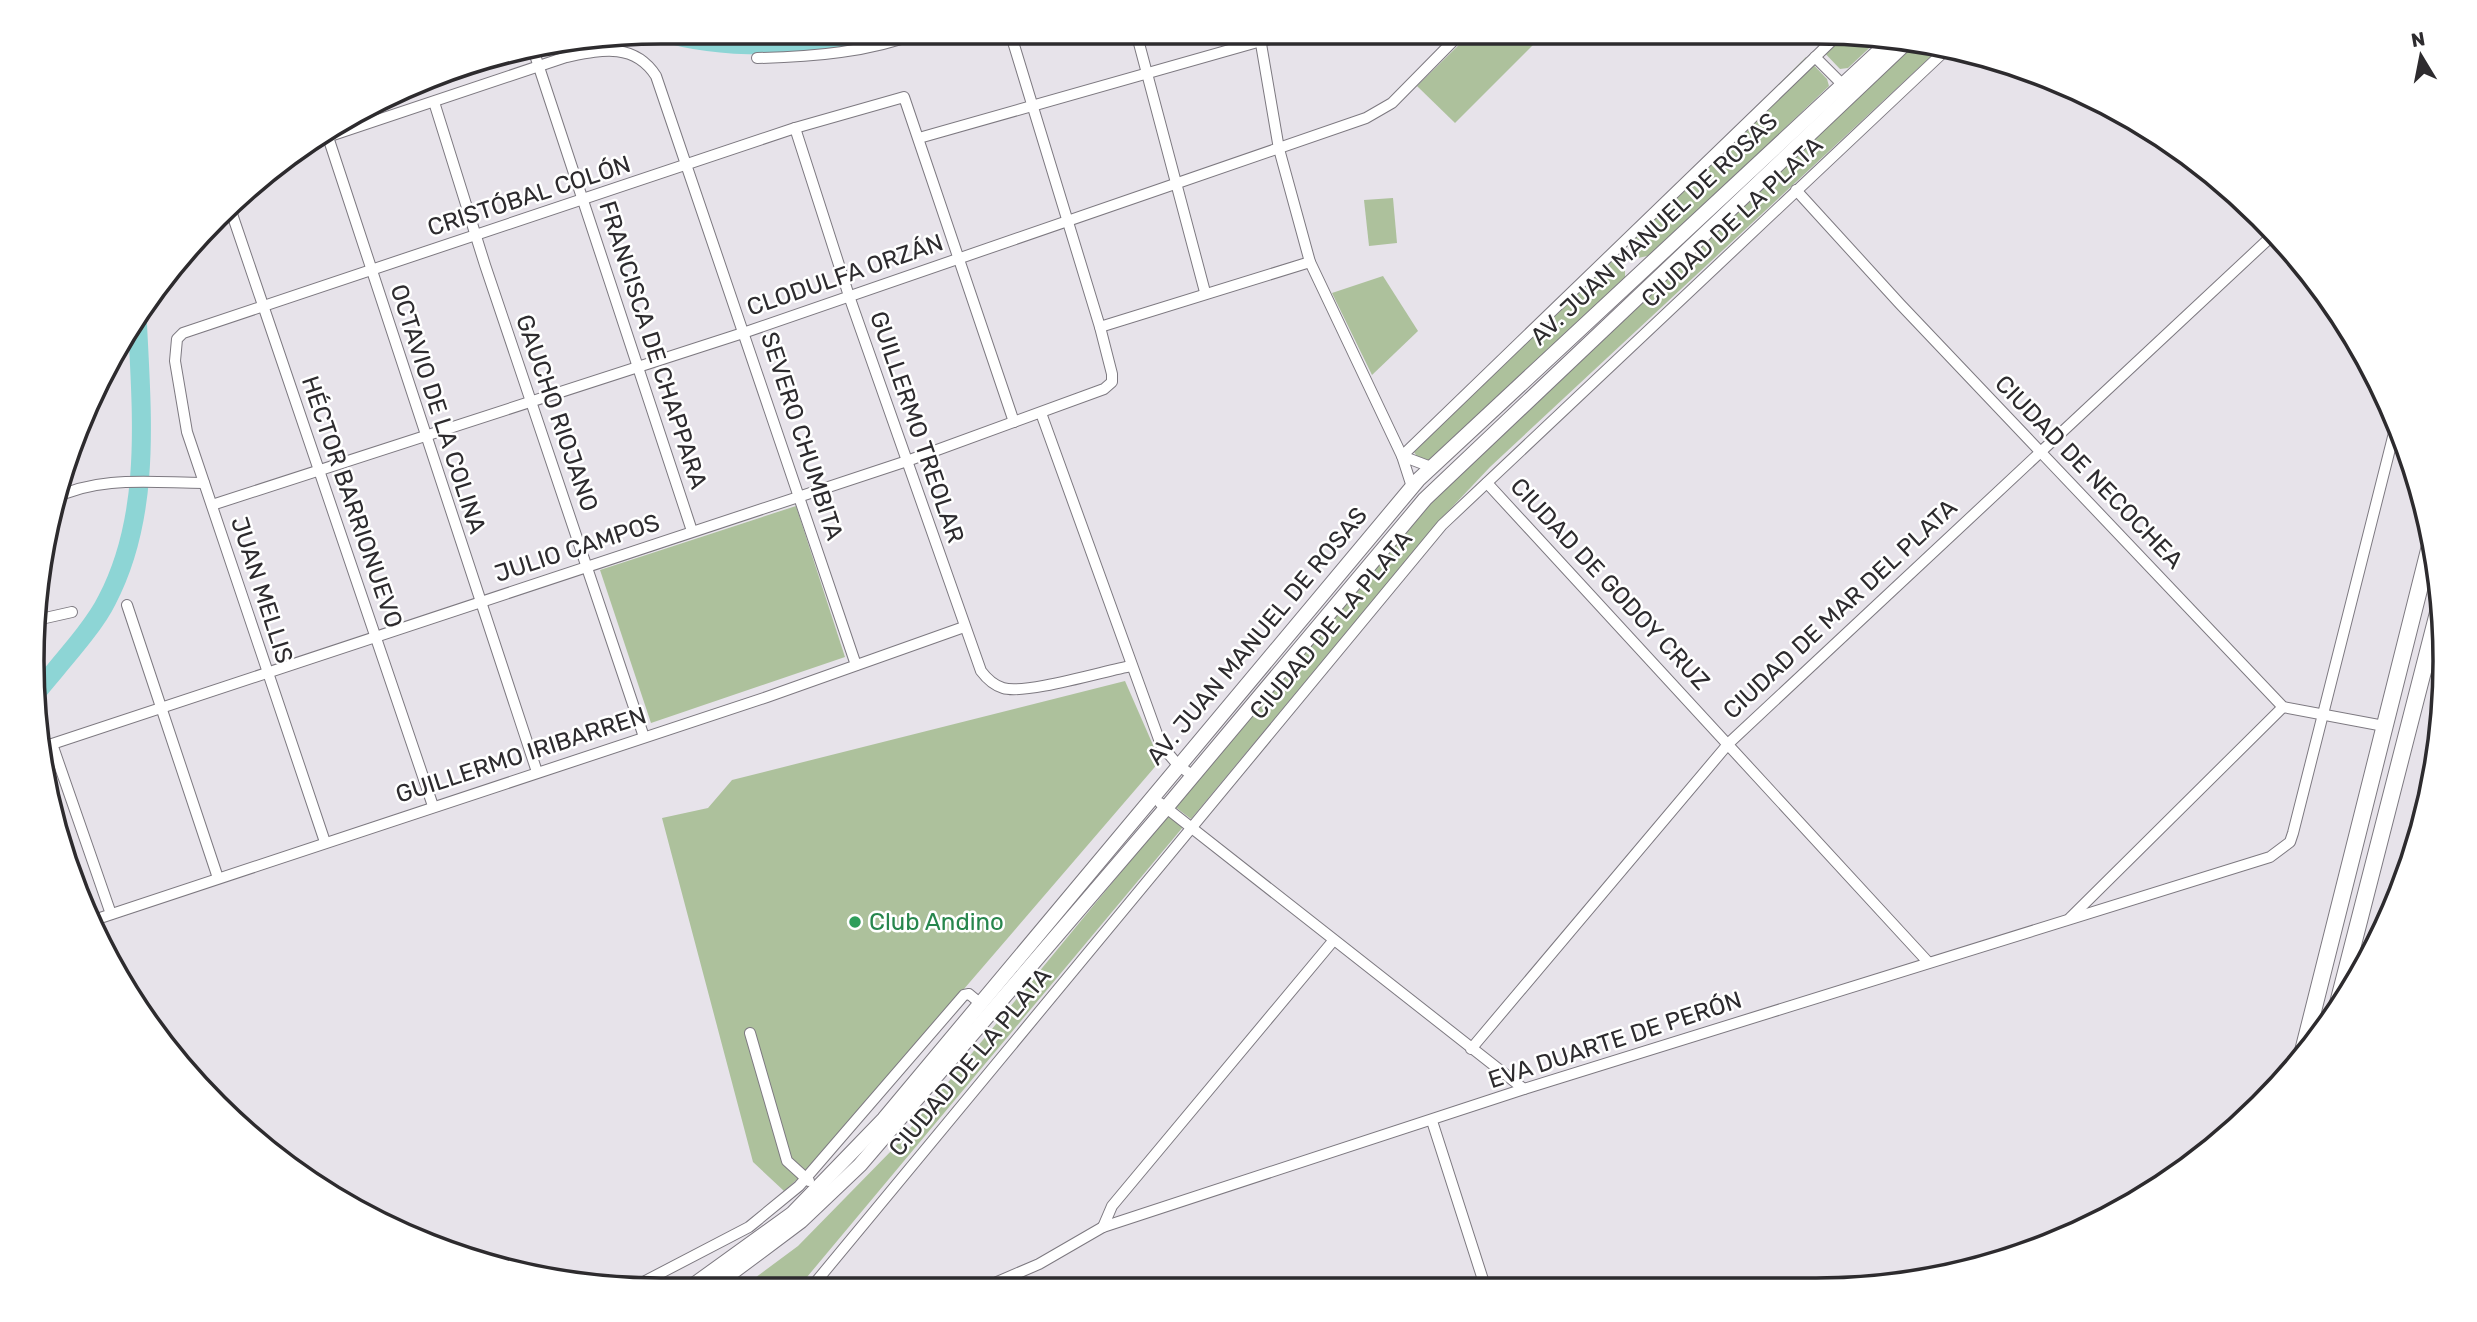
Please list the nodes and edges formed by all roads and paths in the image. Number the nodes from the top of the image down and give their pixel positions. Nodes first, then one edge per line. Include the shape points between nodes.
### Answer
1 (880, 44) edge
2 (1014, 44) edge
3 (1140, 44) edge
4 (1235, 44) edge
5 (1261, 44) edge
6 (1450, 44) edge
7 (1829, 44) edge
8 (1883, 48) edge
9 (1899, 49) edge
10 (536, 57) edge
11 (1939, 57) edge
12 (757, 58) dead end
13 (1815, 58) junction
14 (538, 65) junction
15 (1149, 72) junction
16 (1843, 85) junction
17 (434, 102) junction
18 (1032, 106) junction
19 (795, 128) junction
20 (341, 133) edge
21 (919, 138) junction
22 (325, 144) edge
23 (1279, 149) junction
24 (688, 165) junction
25 (1178, 184) junction
26 (1796, 190) junction
27 (584, 200) junction
28 (233, 217) edge
29 (1065, 222) junction
30 (475, 235) junction
31 (2267, 241) edge
32 (957, 258) junction
33 (1310, 262) junction
34 (370, 270) junction
35 (1205, 292) junction
36 (849, 296) junction
37 (264, 306) junction
38 (1100, 327) junction
39 (746, 331) junction
40 (175, 347) joint
41 (639, 367) junction
42 (531, 401) junction
43 (1041, 413) junction
44 (1014, 422) junction
45 (426, 438) junction
46 (2392, 441) edge
47 (2040, 451) junction
48 (1402, 456) junction
49 (906, 461) junction
50 (1431, 467) junction
51 (319, 472) junction
52 (204, 483) junction
53 (1487, 483) junction
54 (1412, 488) junction
55 (68, 492) edge
56 (800, 495) junction
57 (212, 505) junction
58 (692, 531) junction
59 (2425, 565) edge
60 (587, 567) junction
61 (480, 602) junction
62 (127, 606) dead end
63 (72, 612) dead end
64 (45, 618) edge
65 (964, 627) junction
66 (2432, 635) edge
67 (375, 636) junction
68 (856, 665) junction
69 (1131, 666) junction
70 (267, 672) junction
71 (2283, 707) junction
72 (160, 709) junction
73 (2321, 713) junction
74 (2384, 726) junction
75 (644, 737) junction
76 (1729, 743) junction
77 (50, 745) edge
78 (51, 755) edge
79 (1178, 765) junction
80 (537, 772) junction
81 (1193, 776) junction
82 (1153, 796) junction
83 (433, 806) junction
84 (1166, 808) junction
85 (1191, 827) junction
86 (325, 842) junction
87 (218, 878) junction
88 (111, 914) junction
89 (100, 918) edge
90 (2068, 920) junction
91 (1334, 941) junction
92 (1928, 962) junction
93 (2344, 982) edge
94 (981, 1004) junction
95 (750, 1033) dead end
96 (2307, 1036) edge
97 (1471, 1049) junction
98 (1524, 1089) junction
99 (1432, 1121) junction
100 (806, 1178) junction
101 (820, 1189) junction
102 (1103, 1227) junction
103 (652, 1278) edge
104 (704, 1278) edge
105 (725, 1278) edge
106 (819, 1278) edge
107 (1007, 1278) edge
108 (1482, 1278) edge

1 - 12 street via 821,56
2 - 18 street
3 - 15 street
4 - 15 street
5 - 23 street
6 - 23 street, CLODULFA ORZÁN via 1380,112
7 - 13 street
8 - 16 main road, AV. JUAN MANUEL DE ROSAS
9 - 81 main road, AV. JUAN MANUEL DE ROSAS via 1425,499
10 - 14 street, FRANCISCA DE CHAPPARA
11 - 26 street, CIUDAD DE LA PLATA
13 - 16 street
13 - 48 street
14 - 17 street
14 - 24 street, SEVERO CHUMBITA via 607,51 638,55 656,76
14 - 27 street, FRANCISCA DE CHAPPARA
15 - 18 street
15 - 25 street
16 - 50 main road, AV. JUAN MANUEL DE ROSAS
17 - 20 street
17 - 30 street, GAUCHO RIOJANO
18 - 21 street
18 - 29 street
19 - 21 street, CRISTÓBAL COLÓN via 904,97
19 - 24 street, CRISTÓBAL COLÓN
19 - 36 street, GUILLERMO TREOLAR
21 - 32 street
22 - 34 street, OCTAVIO DE LA COLINA
23 - 25 street, CLODULFA ORZÁN
23 - 33 street
24 - 27 street, CRISTÓBAL COLÓN
24 - 39 street, SEVERO CHUMBITA
25 - 29 street, CLODULFA ORZÁN
25 - 35 street
26 - 47 street, CIUDAD DE NECOCHEA
26 - 53 street, CIUDAD DE LA PLATA
27 - 30 street, CRISTÓBAL COLÓN
27 - 41 street, FRANCISCA DE CHAPPARA
28 - 37 street, HÉCTOR BARRIONUEVO
29 - 32 street, CLODULFA ORZÁN
29 - 38 street
30 - 34 street, CRISTÓBAL COLÓN
30 - 42 street, GAUCHO RIOJANO
31 - 47 street, CIUDAD DE MAR DEL PLATA
32 - 36 street, CLODULFA ORZÁN
32 - 44 street
33 - 35 street
33 - 48 street
34 - 37 street, CRISTÓBAL COLÓN
34 - 45 street, OCTAVIO DE LA COLINA
35 - 38 street
36 - 39 street, CLODULFA ORZÁN
36 - 49 street, GUILLERMO TREOLAR
37 - 40 street, CRISTÓBAL COLÓN via 183,333
37 - 51 street, HÉCTOR BARRIONUEVO
38 - 43 street, JULIO CAMPOS via 1112,382 1104,390
39 - 41 street, CLODULFA ORZÁN
39 - 56 street, SEVERO CHUMBITA
40 - 52 street, JUAN MELLIS via 187,432
41 - 42 street, CLODULFA ORZÁN
41 - 58 street, FRANCISCA DE CHAPPARA
42 - 45 street, CLODULFA ORZÁN
42 - 60 street, GAUCHO RIOJANO
43 - 44 street, JULIO CAMPOS
43 - 69 street
44 - 49 street, JULIO CAMPOS
45 - 51 street, CLODULFA ORZÁN
45 - 61 street, OCTAVIO DE LA COLINA
46 - 73 street
47 - 71 street, CIUDAD DE NECOCHEA
47 - 76 street, CIUDAD DE MAR DEL PLATA
48 - 50 street
48 - 54 street
49 - 56 street, JULIO CAMPOS
49 - 65 street, GUILLERMO TREOLAR
50 - 54 main road, AV. JUAN MANUEL DE ROSAS
51 - 57 street, CLODULFA ORZÁN
51 - 67 street, HÉCTOR BARRIONUEVO
52 - 55 street via 122,482
52 - 57 street, JUAN MELLIS
53 - 76 street, CIUDAD DE GODOY CRUZ
53 - 85 street, CIUDAD DE LA PLATA via 1442,525
54 - 79 main road, AV. JUAN MANUEL DE ROSAS
56 - 58 street, JULIO CAMPOS
56 - 68 street, SEVERO CHUMBITA
57 - 70 street, JUAN MELLIS
58 - 60 street, JULIO CAMPOS
59 - 74 highway
60 - 61 street, JULIO CAMPOS
60 - 75 street, GAUCHO RIOJANO
61 - 67 street, JULIO CAMPOS
61 - 80 street, OCTAVIO DE LA COLINA
62 - 72 street
63 - 64 street
65 - 68 street, GUILLERMO IRIBARREN
65 - 69 street, GUILLERMO TREOLAR via 981,671 1004,688
66 - 93 highway
67 - 70 street, JULIO CAMPOS
67 - 83 street, HÉCTOR BARRIONUEVO
68 - 75 street, GUILLERMO IRIBARREN
69 - 79 street via 1161,745
70 - 72 street, JULIO CAMPOS
70 - 86 street, JUAN MELLIS
71 - 73 street
71 - 90 street
72 - 77 street, JULIO CAMPOS
72 - 87 street
73 - 74 street
73 - 90 street, EVA DUARTE DE PERÓN via 2290,842 2270,857
74 - 96 highway
75 - 80 street, GUILLERMO IRIBARREN
76 - 92 street, CIUDAD DE GODOY CRUZ
76 - 97 street, CIUDAD DE MAR DEL PLATA
78 - 88 street
79 - 81 street
79 - 82 main road, AV. JUAN MANUEL DE ROSAS
80 - 83 street, GUILLERMO IRIBARREN
81 - 84 main road, AV. JUAN MANUEL DE ROSAS
82 - 84 street
82 - 94 main road, AV. JUAN MANUEL DE ROSAS
83 - 86 street, GUILLERMO IRIBARREN
84 - 85 street
84 - 105 main road, AV. JUAN MANUEL DE ROSAS via 860,1165 801,1221
85 - 91 street
85 - 106 street, CIUDAD DE LA PLATA
86 - 87 street, GUILLERMO IRIBARREN
87 - 88 street, GUILLERMO IRIBARREN
88 - 89 street, GUILLERMO IRIBARREN
90 - 92 street, EVA DUARTE DE PERÓN
91 - 97 street
91 - 102 street via 1112,1206
92 - 98 street, EVA DUARTE DE PERÓN
94 - 100 street via 964,995
94 - 101 main road, AV. JUAN MANUEL DE ROSAS
95 - 100 street via 787,1161
97 - 98 street
98 - 99 street, EVA DUARTE DE PERÓN
99 - 102 street, EVA DUARTE DE PERÓN
99 - 108 street
100 - 101 street
100 - 103 street via 749,1227
101 - 104 main road, AV. JUAN MANUEL DE ROSAS
102 - 107 street, EVA DUARTE DE PERÓN

